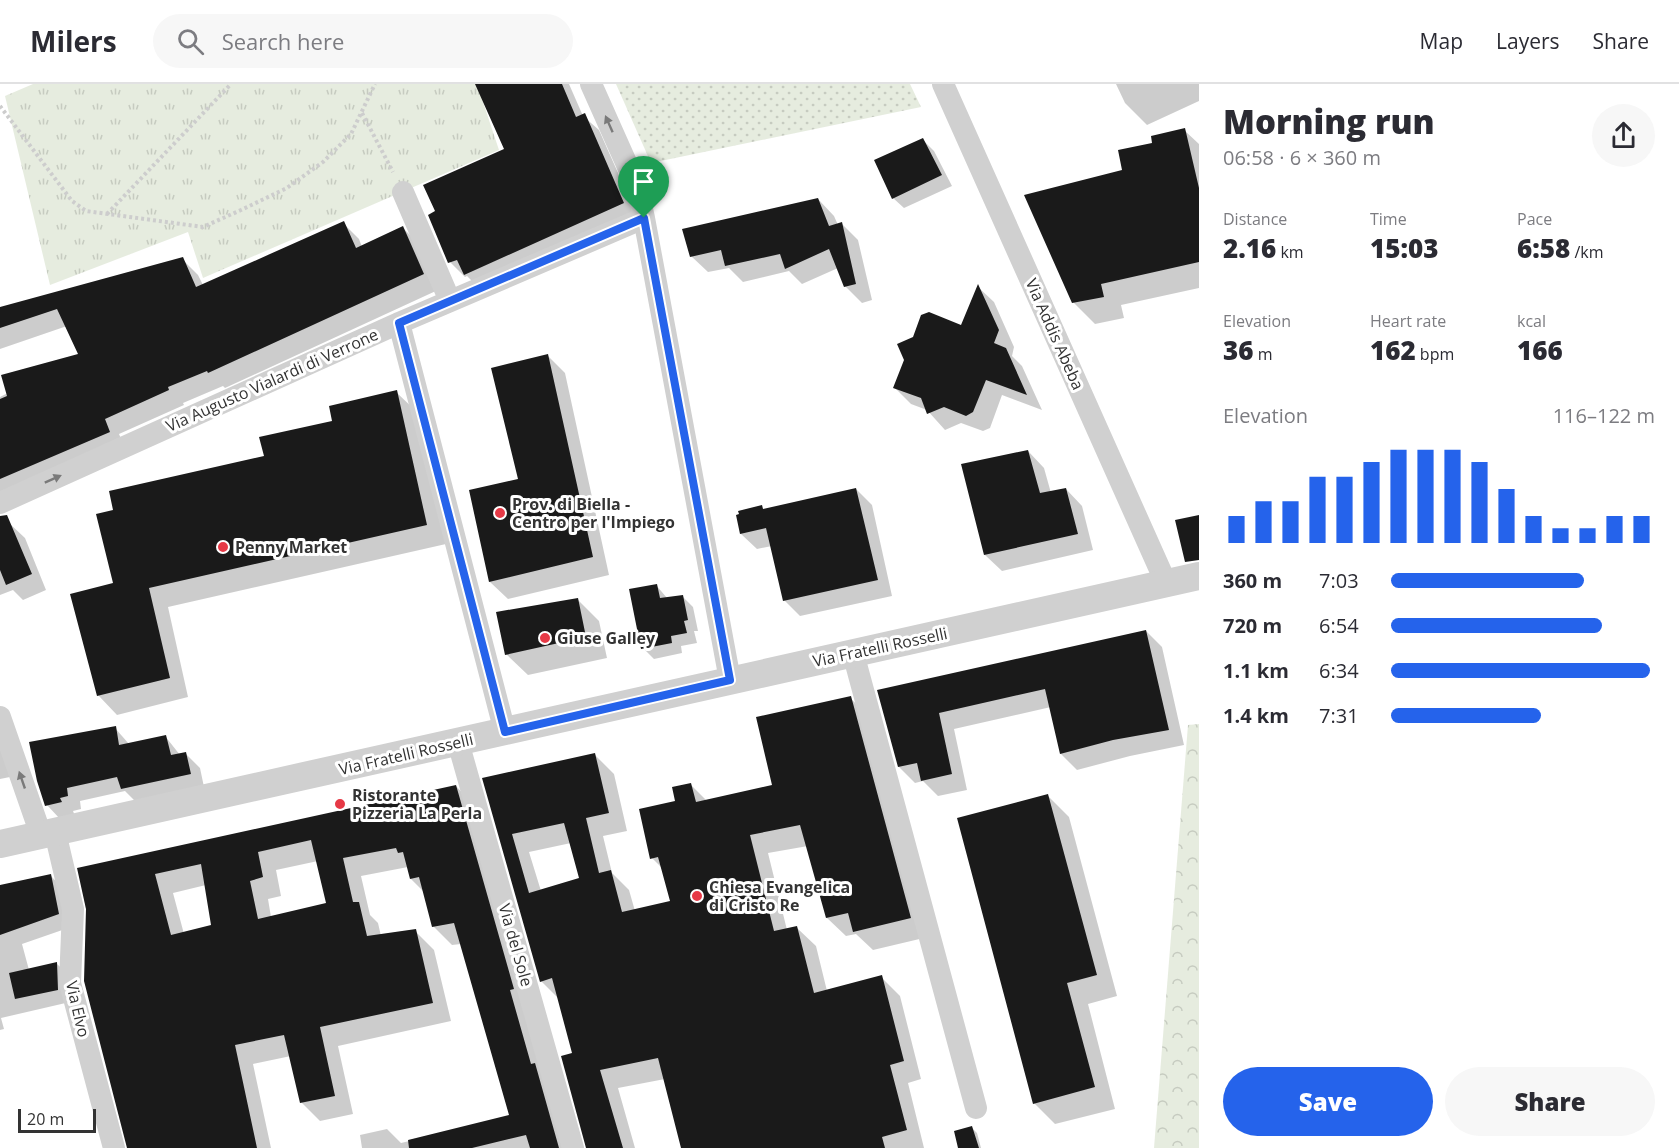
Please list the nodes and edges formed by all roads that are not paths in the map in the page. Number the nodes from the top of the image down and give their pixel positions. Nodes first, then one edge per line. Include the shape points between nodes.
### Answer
1 (591, 84) edge
2 (943, 84) edge
3 (404, 192) road end
4 (644, 218) junction
5 (450, 301) junction
6 (399, 323) junction
7 (0, 503) edge
8 (1199, 576) edge
9 (1166, 583) junction
10 (853, 653) junction
11 (730, 680) junction
12 (0, 717) edge
13 (505, 732) junction
14 (458, 742) junction
15 (48, 834) junction
16 (0, 844) edge
17 (976, 1108) dead end
18 (114, 1148) edge
19 (573, 1148) edge

4 -> 1 street via 637,187
2 - 9 street, Via Addis Abeba
3 - 5 street
4 - 5 street, Via Augusto Vialardi di Verrone
4 - 11 street
5 - 6 street, Via Augusto Vialardi di Verrone
7 -> 6 street, Via Augusto Vialardi di Verrone
6 - 13 street
8 - 9 street, Via Fratelli Rosselli
9 - 10 street, Via Fratelli Rosselli
10 - 11 street, Via Fratelli Rosselli
10 - 17 street
11 - 13 street, Via Fratelli Rosselli
15 -> 12 street, Via Elvo
13 - 14 street, Via Fratelli Rosselli
14 - 15 street, Via Fratelli Rosselli
14 - 19 street, Via del Sole
15 - 16 street, Via Fratelli Rosselli
15 - 18 street, Via Elvo via 73,909 70,983

